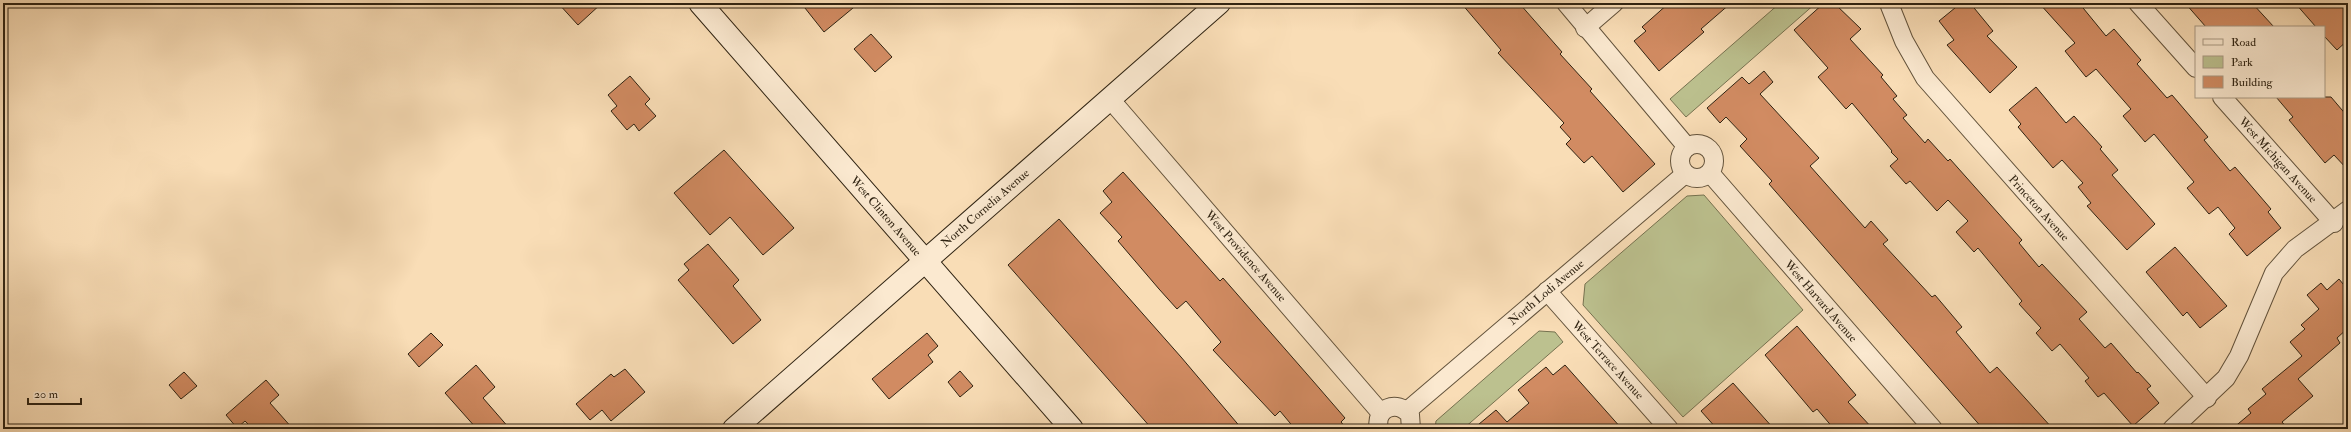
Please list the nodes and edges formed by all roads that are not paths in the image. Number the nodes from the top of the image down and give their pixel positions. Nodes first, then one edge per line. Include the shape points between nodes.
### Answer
1 (700, 3) edge
2 (1219, 3) edge
3 (1566, 3) edge
4 (1614, 3) edge
5 (2138, 3) edge
6 (1887, 4) edge
7 (1585, 28) junction
8 (2195, 67) edge
9 (2223, 98) edge
10 (1110, 99) junction
11 (1687, 147) junction
12 (1710, 173) junction
13 (1685, 174) junction
14 (2348, 210) edge
15 (2334, 223) junction
16 (925, 261) junction
17 (1547, 291) junction
18 (2208, 398) junction
19 (1407, 411) junction
20 (1380, 421) edge
21 (734, 429) edge
22 (1072, 429) edge
23 (1411, 429) edge
24 (1669, 429) edge
25 (1933, 429) edge
26 (2172, 429) edge

1 - 16 street, West Clinton Avenue
2 - 10 street, North Cornelia Avenue
3 - 7 street
4 - 7 street
5 - 8 street
6 - 18 street, Princeton Avenue via 1925,78
7 - 11 street
9 - 15 street, West Michigan Avenue
10 - 16 street, North Cornelia Avenue
10 - 20 street, West Providence Avenue
11 - 12 street via 1703,145 1712,152 1714,163
11 - 13 street via 1680,160
12 - 13 street via 1695,178
12 - 25 street, West Harvard Avenue
13 - 17 street, North Lodi Avenue
14 - 15 street
15 - 18 street via 2295,249 2274,273 2239,356 2226,378
16 - 21 street, North Cornelia Avenue
16 - 22 street, West Clinton Avenue
17 - 19 street, North Lodi Avenue
17 - 24 street, West Terrace Avenue
18 - 26 street
19 - 20 street via 1396,406 1386,409
19 - 23 street via 1412,420

